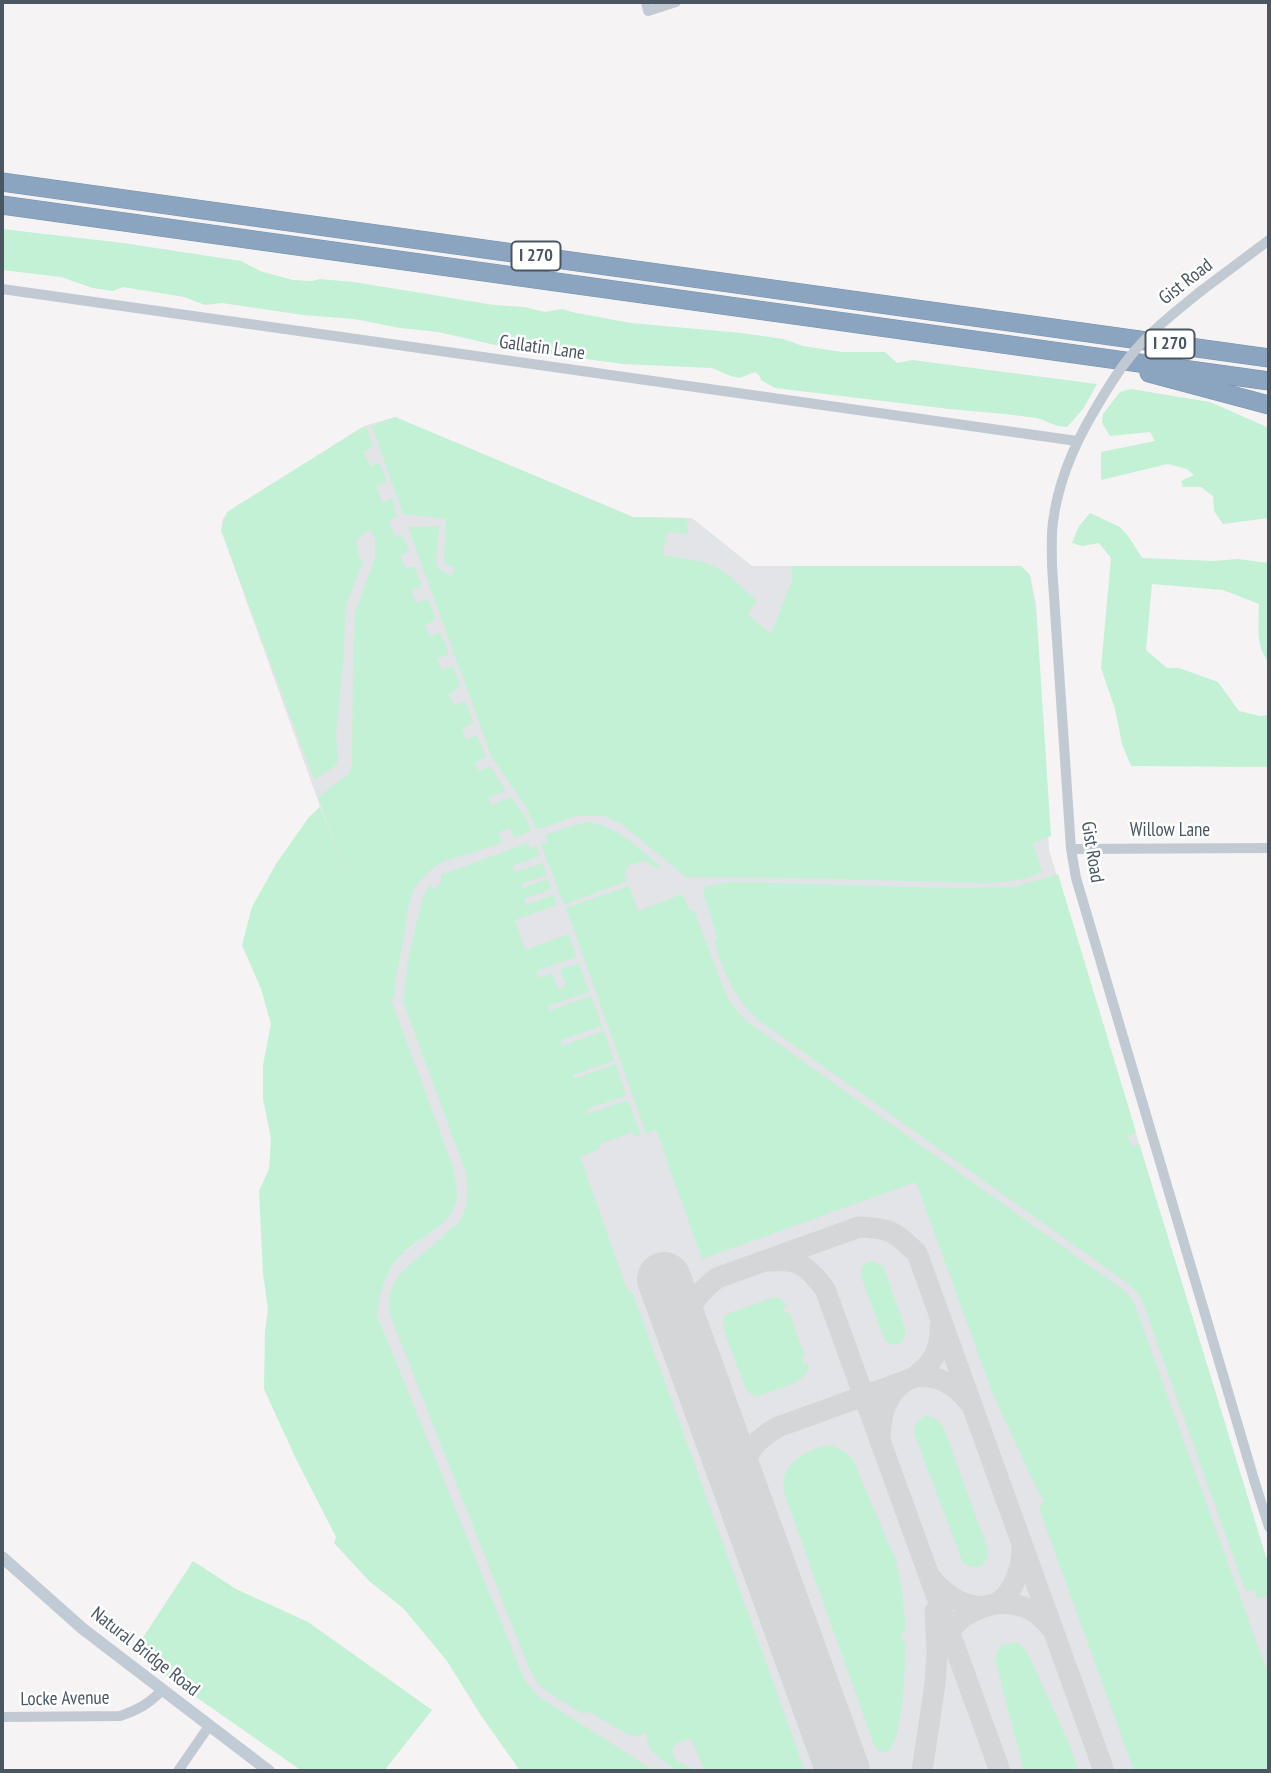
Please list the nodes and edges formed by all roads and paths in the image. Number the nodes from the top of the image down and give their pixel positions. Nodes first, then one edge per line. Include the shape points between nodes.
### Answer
1 (676, 2) edge
2 (647, 6) edge
3 (2, 182) edge
4 (2, 205) edge
5 (1269, 240) edge
6 (2, 289) edge
7 (1092, 356) junction
8 (1269, 358) edge
9 (1269, 380) edge
10 (1269, 405) edge
11 (1077, 441) junction
12 (1269, 848) edge
13 (1070, 849) junction
14 (1269, 1527) edge
15 (2, 1557) edge
16 (162, 1690) junction
17 (2, 1717) edge
18 (209, 1726) junction
19 (178, 1771) edge
20 (269, 1771) edge

1 - 2 street
3 - 8 highway, I 270
4 - 7 highway, I 270
5 - 11 street, Gist Road, bridge via 1160,324 1111,382
6 - 11 street, Gallatin Lane
7 - 9 highway, I 270
7 - 10 highway
11 - 13 street, Gist Road via 1056,498 1052,525
12 - 13 street, Willow Lane
13 - 14 street, Gist Road
15 - 16 main road, Natural Bridge Road via 83,1629
16 - 17 street, Locke Avenue via 136,1711 120,1716
16 - 18 main road, Natural Bridge Road
18 - 19 street
18 - 20 main road, Natural Bridge Road

